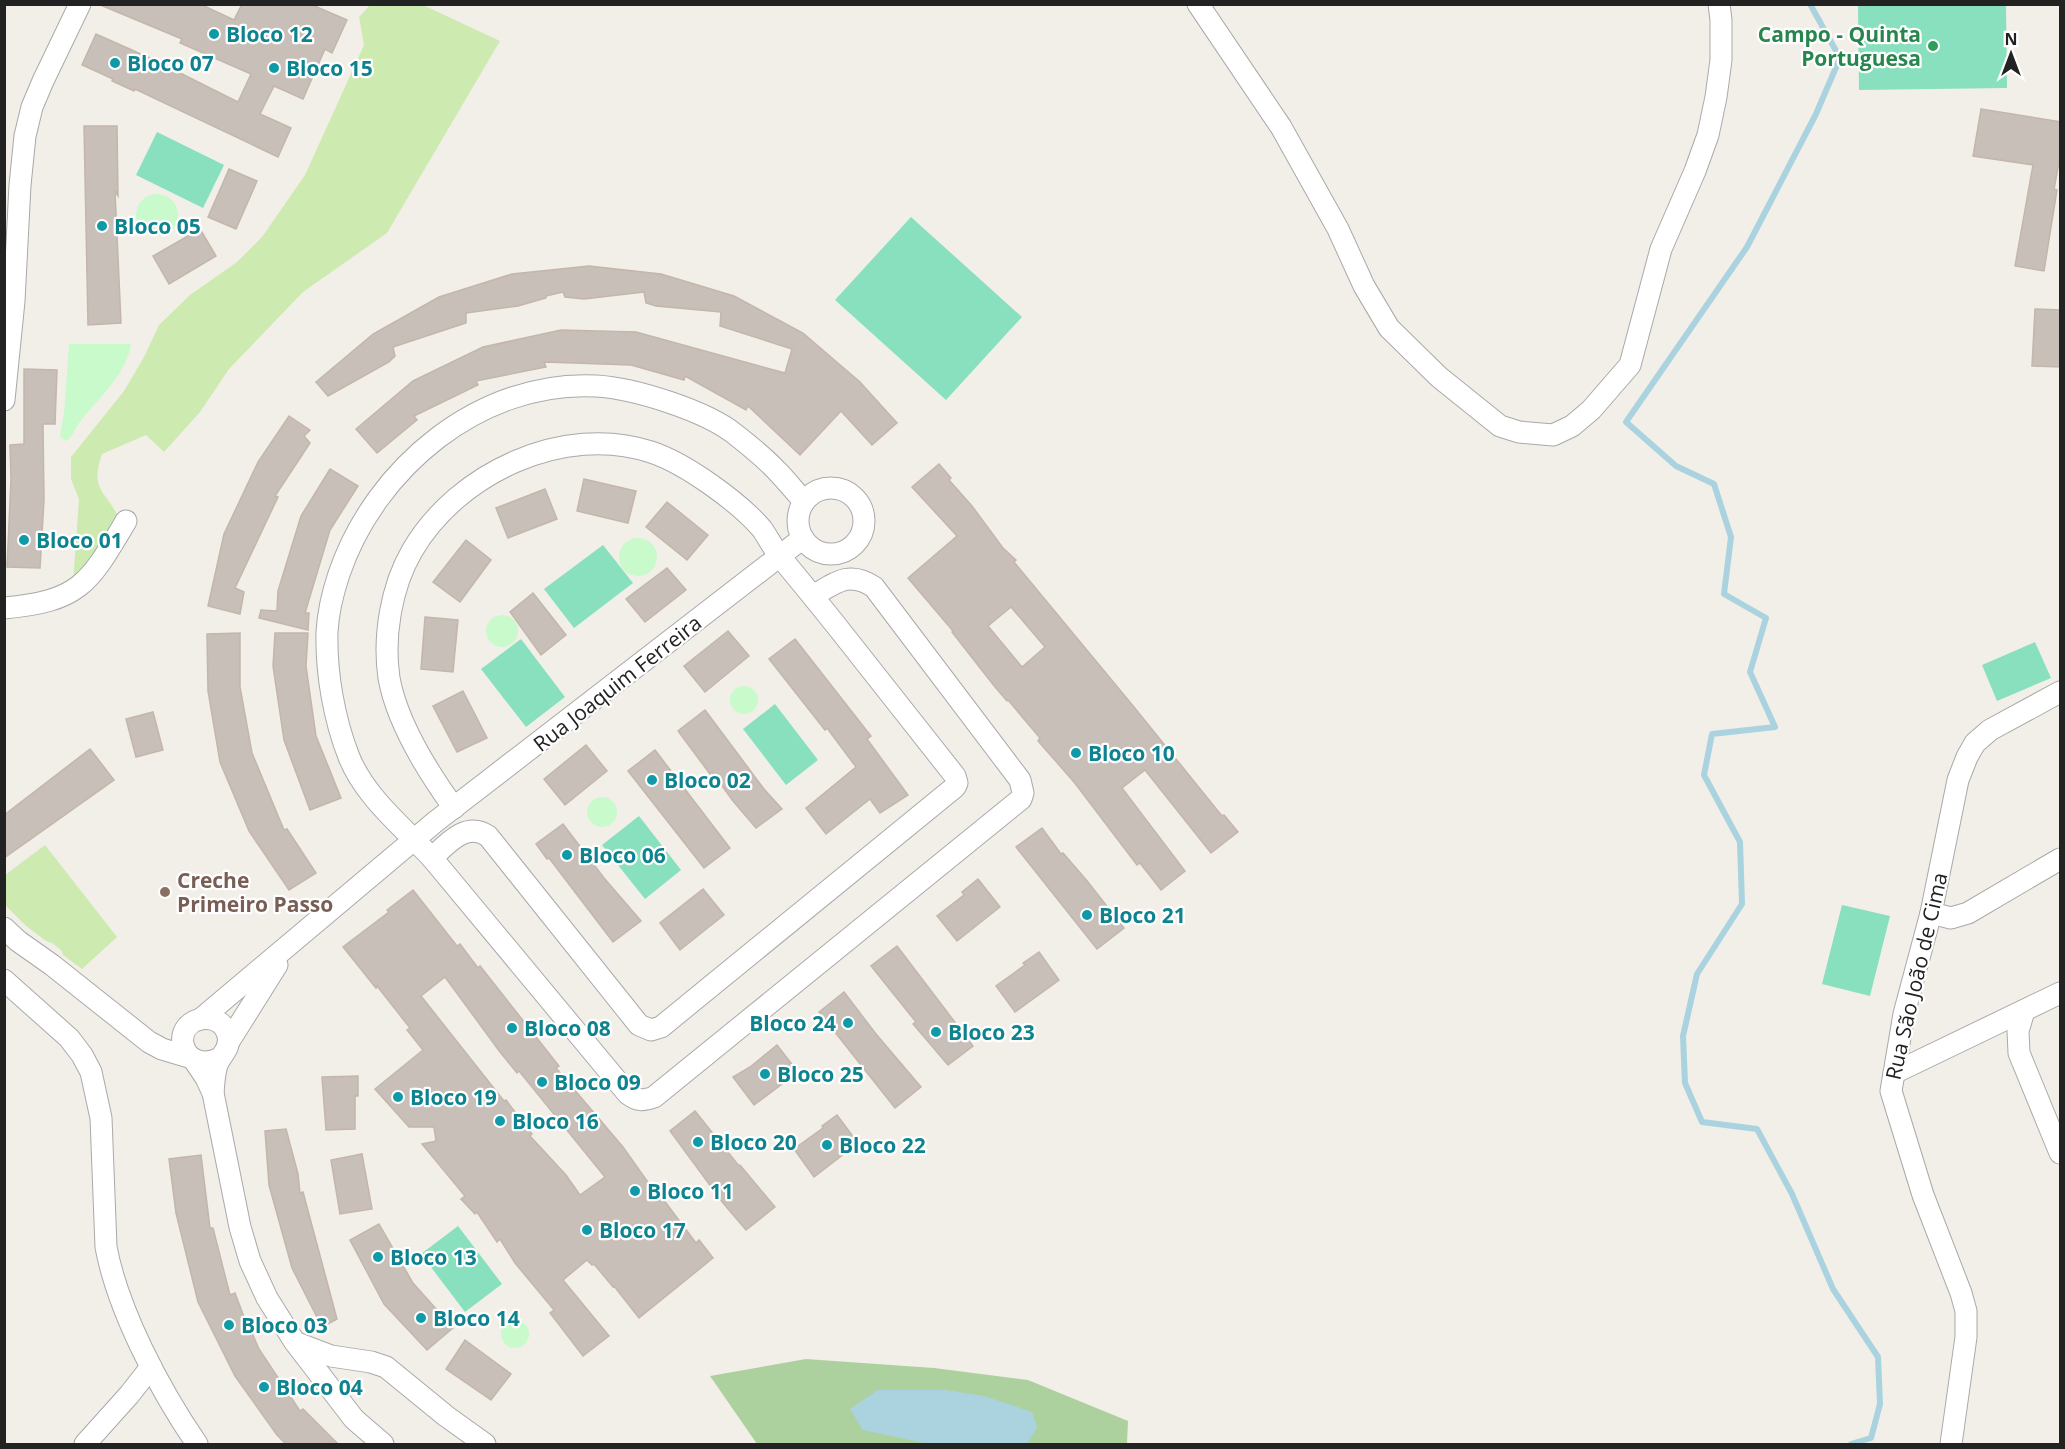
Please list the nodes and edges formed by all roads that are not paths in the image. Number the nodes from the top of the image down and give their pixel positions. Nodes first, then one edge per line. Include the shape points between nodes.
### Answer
1 (80, 4) edge
2 (1198, 4) edge
3 (1719, 4) edge
4 (4, 400) edge
5 (804, 501) junction
6 (126, 521) dead end
7 (803, 538) junction
8 (779, 556) junction
9 (813, 596) junction
10 (4, 608) edge
11 (2061, 692) edge
12 (454, 808) junction
13 (413, 840) junction
14 (432, 858) junction
15 (2061, 859) edge
16 (1931, 913) junction
17 (9, 940) edge
18 (287, 949) junction
19 (4, 980) edge
20 (2061, 993) edge
21 (2024, 1011) junction
22 (194, 1024) junction
23 (149, 1042) junction
24 (224, 1051) junction
25 (193, 1059) junction
26 (1894, 1073) junction
27 (213, 1093) junction
28 (2061, 1153) edge
29 (294, 1341) junction
30 (151, 1367) junction
31 (85, 1444) edge
32 (197, 1444) edge
33 (383, 1444) edge
34 (485, 1444) edge
35 (1951, 1444) edge

1 - 4 street via 32,107 22,156
2 - 3 street via 1281,127 1389,328 1439,377 1500,426 1553,435 1591,410 1630,365 1660,249 1708,135 1721,60
5 - 7 street via 798,523
5 - 7 street via 821,489 842,489 858,502 864,522 857,541 840,553 819,551
5 - 13 street via 776,469 734,433 659,399 596,386 546,389 517,396 461,422 411,459 371,507 356,535 333,592 327,630 330,679 349,757 375,796
6 - 10 street via 97,569 78,588 66,596
7 - 8 street, Rua Joaquim Ferreira
8 - 9 street
8 - 12 street, Rua Joaquim Ferreira
8 - 12 street via 760,527 734,502 684,468 651,452 613,444 576,445 521,459 471,486 440,515 412,551 398,583 388,651 394,701 406,729
9 - 14 street via 957,783 662,1027 651,1030 639,1025 488,836 475,830 461,834
9 - 14 street via 852,578 874,587 1020,780 1021,800 654,1097 643,1101 628,1094
11 - 16 street, Rua São João de Cima via 1990,729 1975,743 1959,780
12 - 13 street, Rua Joaquim Ferreira
13 - 14 street
13 - 18 street, Rua Joaquim Ferreira
15 - 16 street via 1968,913 1951,918
16 - 26 street, Rua São João de Cima via 1904,1014
17 - 23 street via 52,965
18 - 22 street, Rua Joaquim Ferreira
18 - 24 street, Rua Joaquim Ferreira
19 - 30 street via 69,1038 91,1072 101,1118 109,1265
20 - 21 street
21 - 26 street
21 - 28 street via 2018,1031 2019,1053
22 - 23 street, Rua Joaquim Ferreira via 174,1038
22 - 24 street via 214,1019 220,1023 228,1035
22 - 25 street, Rua Joaquim Ferreira via 183,1040
23 - 25 street
24 - 25 street via 206,1063
24 - 27 street, Rua Joaquim Ferreira
25 - 27 street, Rua Joaquim Ferreira
26 - 35 street, Rua São João de Cima via 1891,1091 1896,1112 1966,1311
27 - 29 street, Rua Joaquim Ferreira via 250,1261
29 - 33 street, Rua Joaquim Ferreira via 354,1419
29 - 34 street via 331,1356 386,1367
30 - 31 street
30 - 32 street

